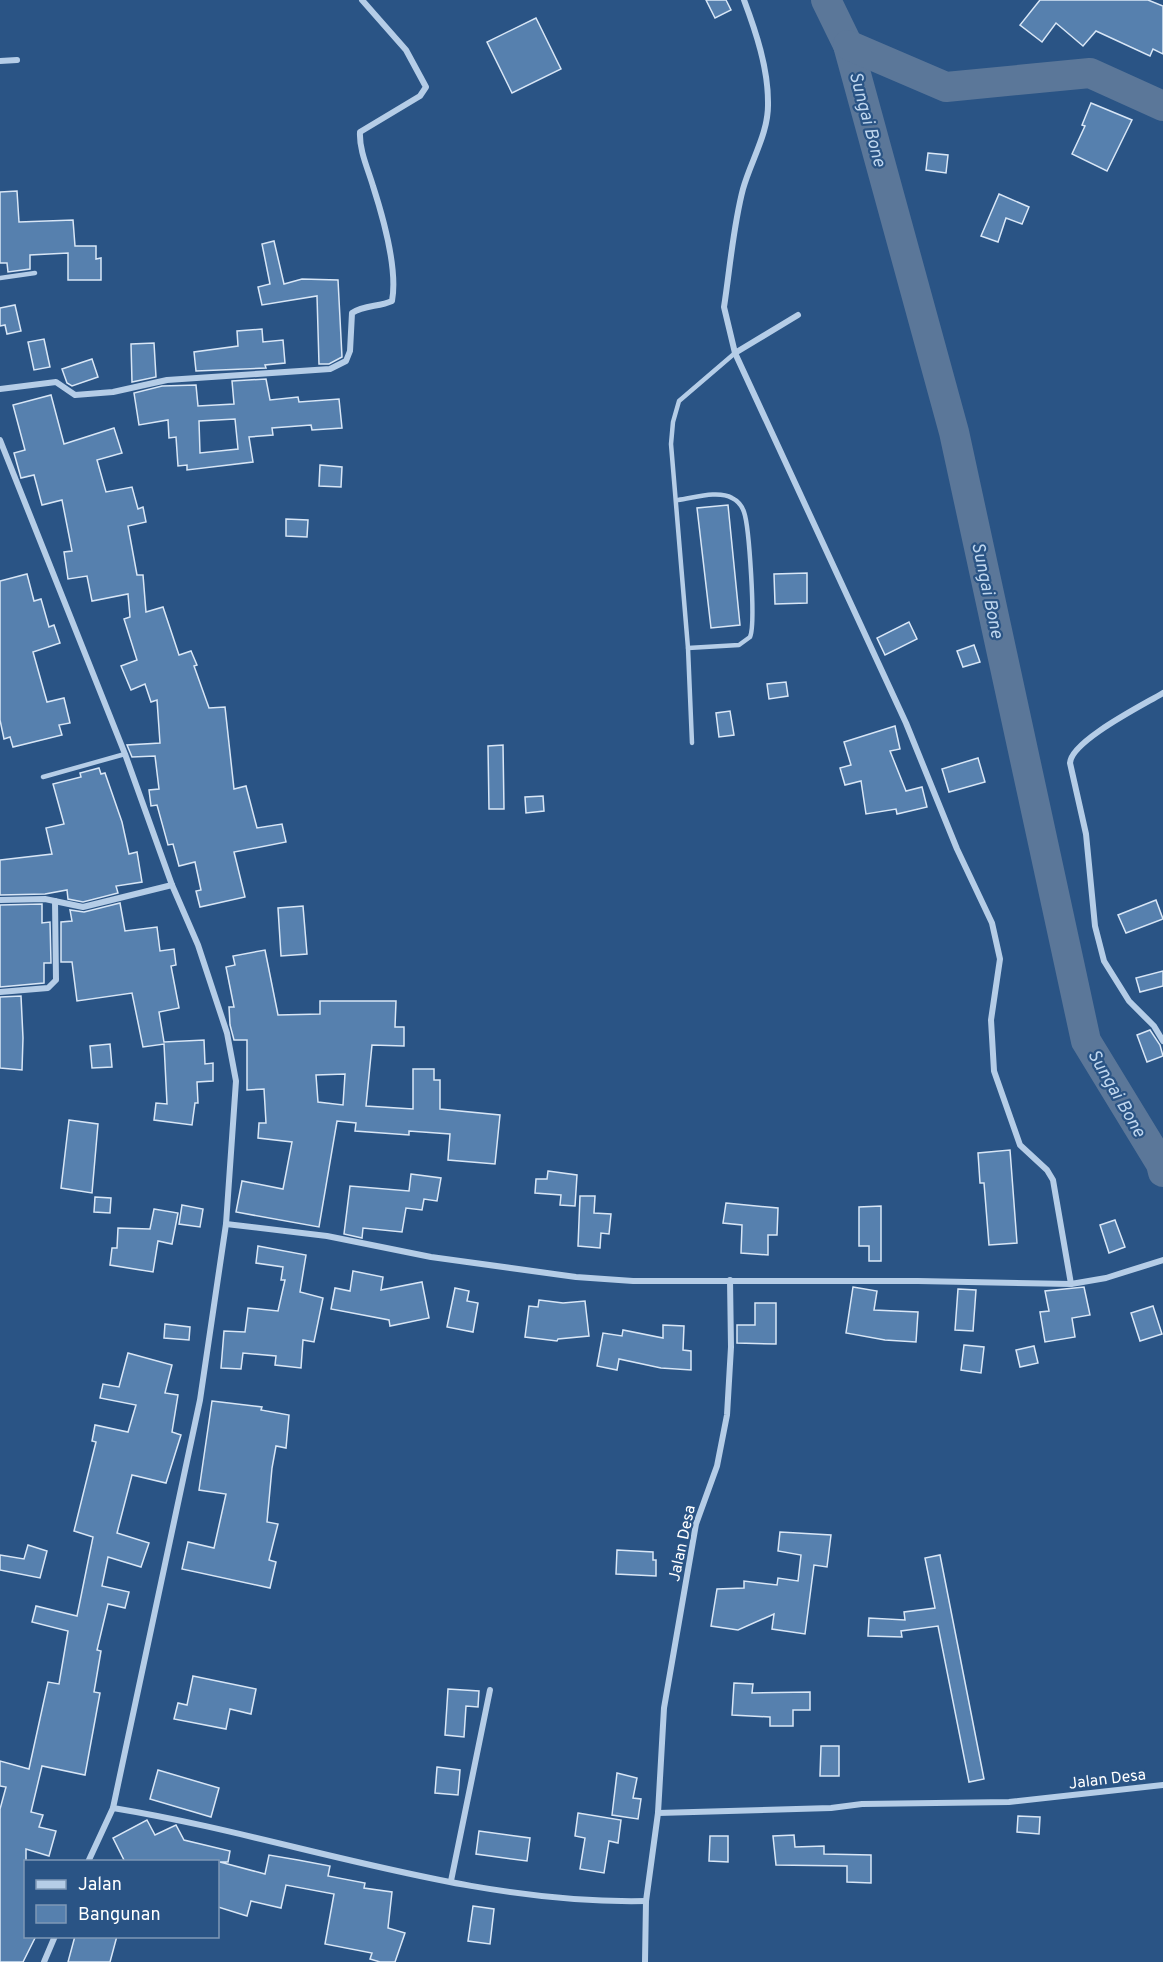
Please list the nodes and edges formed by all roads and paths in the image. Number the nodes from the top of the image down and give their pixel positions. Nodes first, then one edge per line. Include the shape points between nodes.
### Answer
1 (362, 0) edge
2 (744, 0) edge
3 (17, 60) dead end
4 (0, 61) edge
5 (35, 273) dead end
6 (0, 278) edge
7 (798, 315) dead end
8 (735, 353) junction
9 (0, 389) edge
10 (0, 440) edge
11 (678, 500) junction
12 (688, 648) junction
13 (1163, 693) edge
14 (692, 742) dead end
15 (125, 754) junction
16 (43, 777) dead end
17 (172, 885) junction
18 (0, 900) edge
19 (55, 902) junction
20 (0, 992) edge
21 (1163, 1041) edge
22 (226, 1224) junction
23 (1163, 1260) edge
24 (730, 1280) junction
25 (1071, 1284) junction
26 (490, 1690) dead end
27 (1163, 1785) edge
28 (113, 1808) junction
29 (658, 1813) junction
30 (89, 1860) edge
31 (451, 1881) junction
32 (646, 1901) junction
33 (54, 1938) edge
34 (44, 1962) edge
35 (645, 1962) edge

1 - 9 street via 406,50 426,87 420,96 360,132 378,202 394,295 386,304 352,313 346,361 330,369 167,380 113,392 75,395 56,382
2 - 8 street via 756,34 768,104 765,130 738,212 724,307
3 - 4 street
5 - 6 lane
7 - 8 street
8 - 11 lane via 692,389 675,410 671,444
8 - 25 street via 906,723 992,923 1000,959 991,1020 994,1071 1020,1145 1053,1180
10 - 15 street
11 - 12 lane
11 - 12 lane via 723,494 732,498 745,514 753,621 750,637 739,645
12 - 14 lane
13 - 21 street via 1104,728 1073,752 1070,763 1086,834 1095,926 1104,961 1129,1001
15 - 16 lane
15 - 17 street
17 - 19 street via 83,907
17 - 22 street via 198,945 227,1034 236,1081
18 - 19 street
19 - 20 street via 54,985
22 - 24 street via 327,1236 431,1257 576,1277
22 - 28 street via 200,1400
23 - 25 street via 1106,1278
24 - 25 street
24 - 29 street, Jalan Desa via 732,1336 727,1415 717,1466 696,1524 678,1627 664,1708
26 - 31 street
27 - 29 street, Jalan Desa via 1009,1802
28 - 30 street
28 - 31 street
29 - 32 street, Jalan Desa
31 - 32 street via 562,1898
32 - 35 street, Jalan Desa
33 - 34 street

